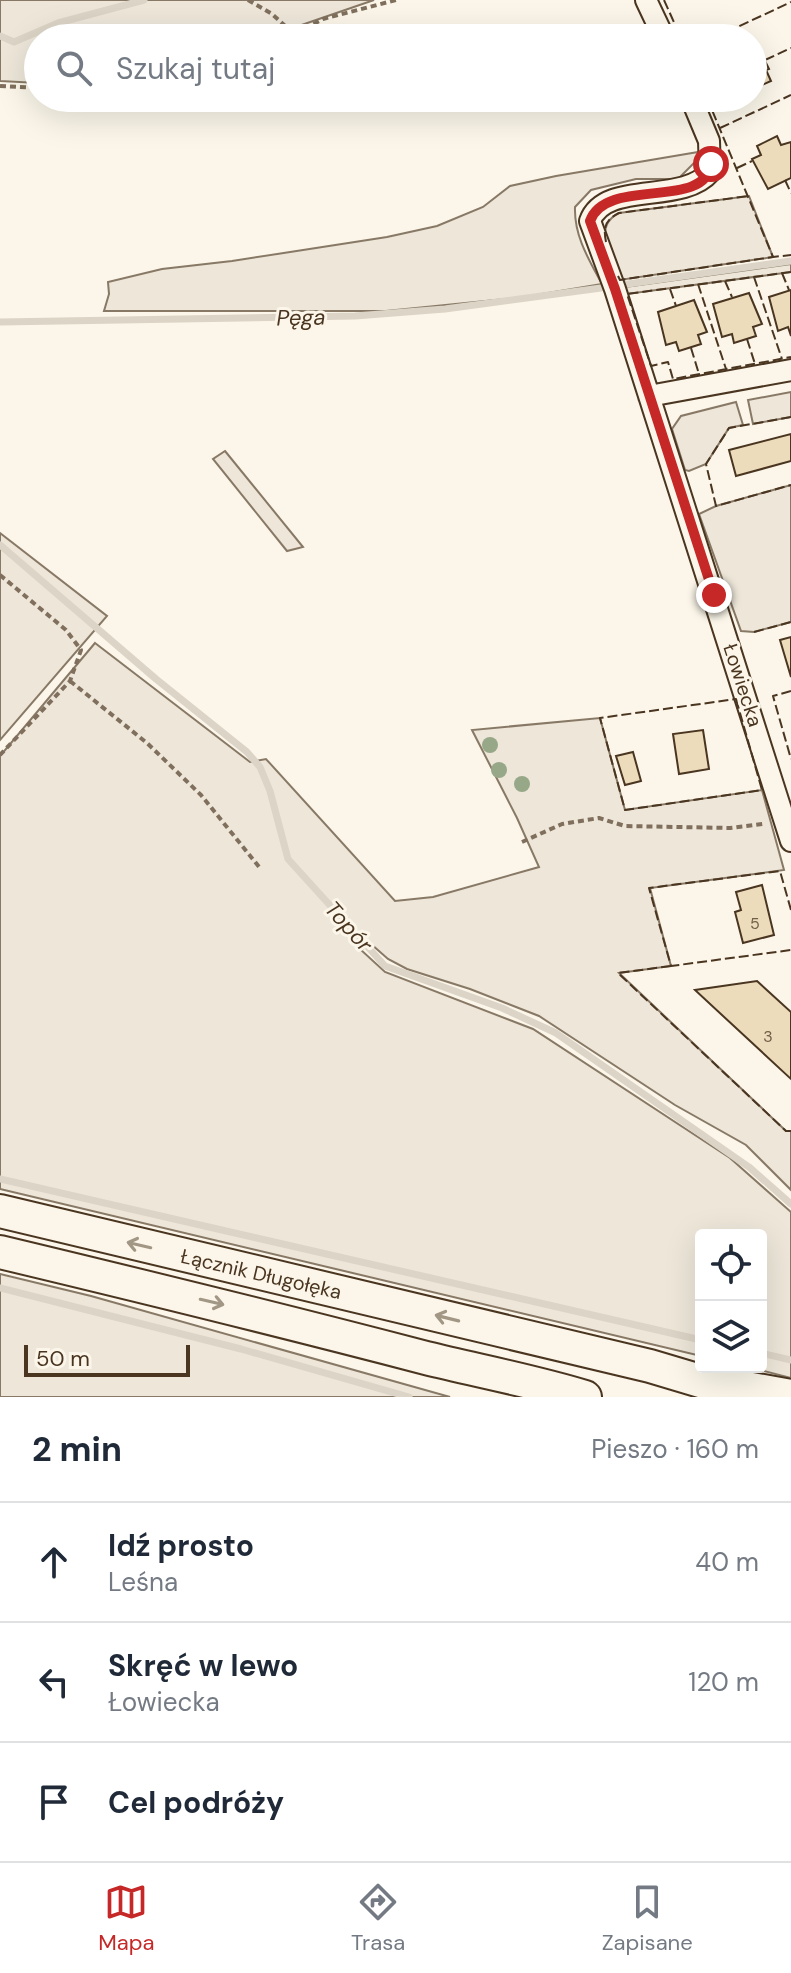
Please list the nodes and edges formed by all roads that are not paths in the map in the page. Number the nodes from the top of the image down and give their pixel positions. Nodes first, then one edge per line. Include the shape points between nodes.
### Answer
1 (646, 0) edge
2 (657, 24) edge
3 (697, 112) edge
4 (791, 370) edge
5 (649, 396) junction
6 (788, 831) edge
7 (0, 1211) edge
8 (0, 1252) edge
9 (430, 1359) junction
10 (693, 1389) edge
11 (791, 1396) edge
12 (534, 1397) edge
13 (585, 1397) edge
14 (754, 1397) edge

1 - 2 street
3 - 5 street, Łowiecka via 709,141 710,172 703,181 617,200 593,211 590,221
4 - 5 street
5 - 6 street, Łowiecka
10 -> 7 main road, Łącznik Długołęka via 522,1337
8 -> 9 main road, Łącznik Długołęka
9 - 12 main road
9 - 13 main road
10 - 11 main road
10 - 14 main road

